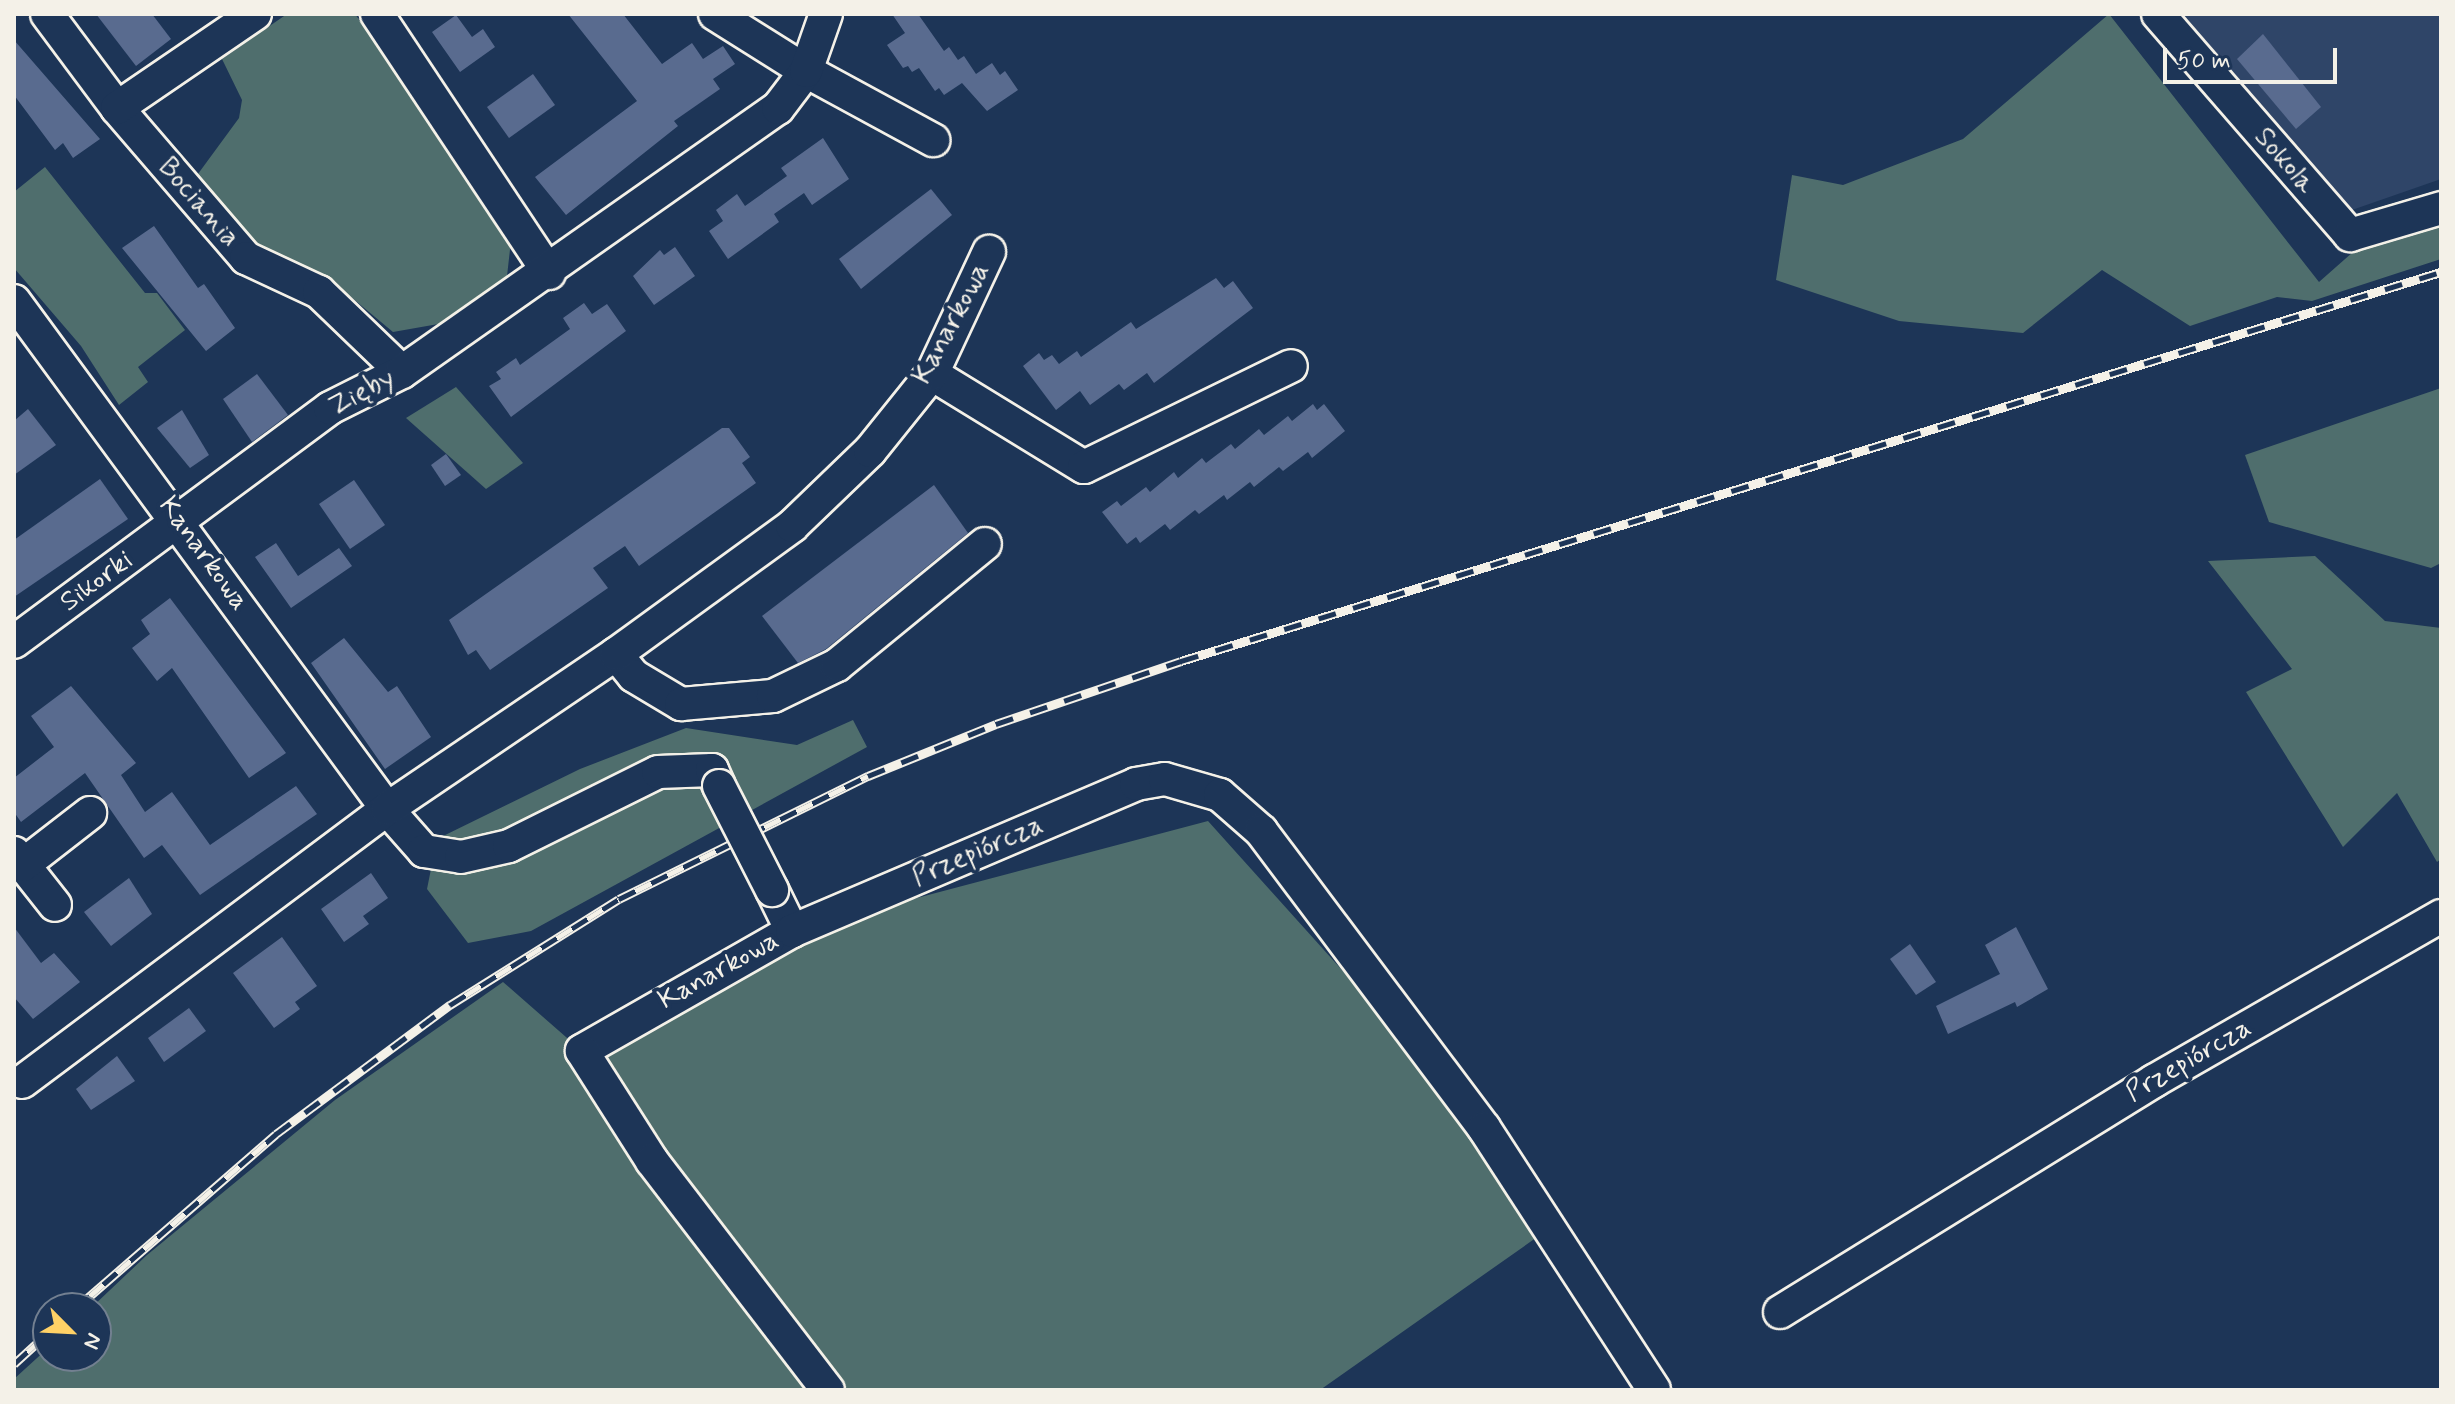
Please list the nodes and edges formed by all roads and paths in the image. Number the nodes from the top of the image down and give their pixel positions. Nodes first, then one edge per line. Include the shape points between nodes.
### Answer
1 (47, 14) edge
2 (255, 14) edge
3 (377, 14) edge
4 (715, 14) edge
5 (826, 14) edge
6 (2158, 14) edge
7 (806, 71) junction
8 (117, 108) junction
9 (933, 140) dead end
10 (2441, 208) edge
11 (989, 252) dead end
12 (549, 273) junction
13 (14, 301) edge
14 (1291, 366) dead end
15 (402, 372) junction
16 (932, 374) junction
17 (180, 522) junction
18 (985, 544) dead end
19 (14, 642) edge
20 (616, 654) junction
21 (387, 809) junction
22 (90, 813) dead end
23 (19, 859) edge
24 (55, 905) dead end
25 (2441, 916) edge
26 (792, 931) junction
27 (22, 1082) dead end
28 (1780, 1312) dead end
29 (828, 1390) edge
30 (1654, 1390) edge

1 - 8 street, Bociania
2 - 8 street
3 - 12 street
4 - 7 street
5 - 7 street, Zięby
6 - 10 street, Sokola via 2350,235
7 - 9 street
7 - 12 street, Zięby via 778,108
8 - 15 street, Bociania via 246,258 319,292
11 - 16 street, Kanarkowa
12 - 15 street, Zięby
13 - 17 street, Kanarkowa
14 - 16 street via 1084,467
15 - 17 street, Zięby via 330,408
16 - 20 street, Kanarkowa via 870,451 792,526
17 - 19 street, Sikorki
17 - 21 street, Kanarkowa
18 - 20 street via 837,665 773,696 681,704 634,676
20 - 21 street, Kanarkowa
21 - 26 street, Kanarkowa, bridge via 424,851 461,857 509,846 658,772 712,770
21 - 27 street, Kanarkowa
22 - 23 street
23 - 24 street
25 - 28 street, Przepiórcza via 1939,1211
26 - 29 street, Kanarkowa via 582,1051 652,1161
26 - 30 street, Przepiórcza via 1136,784 1165,779 1220,795 1261,831 1484,1128

